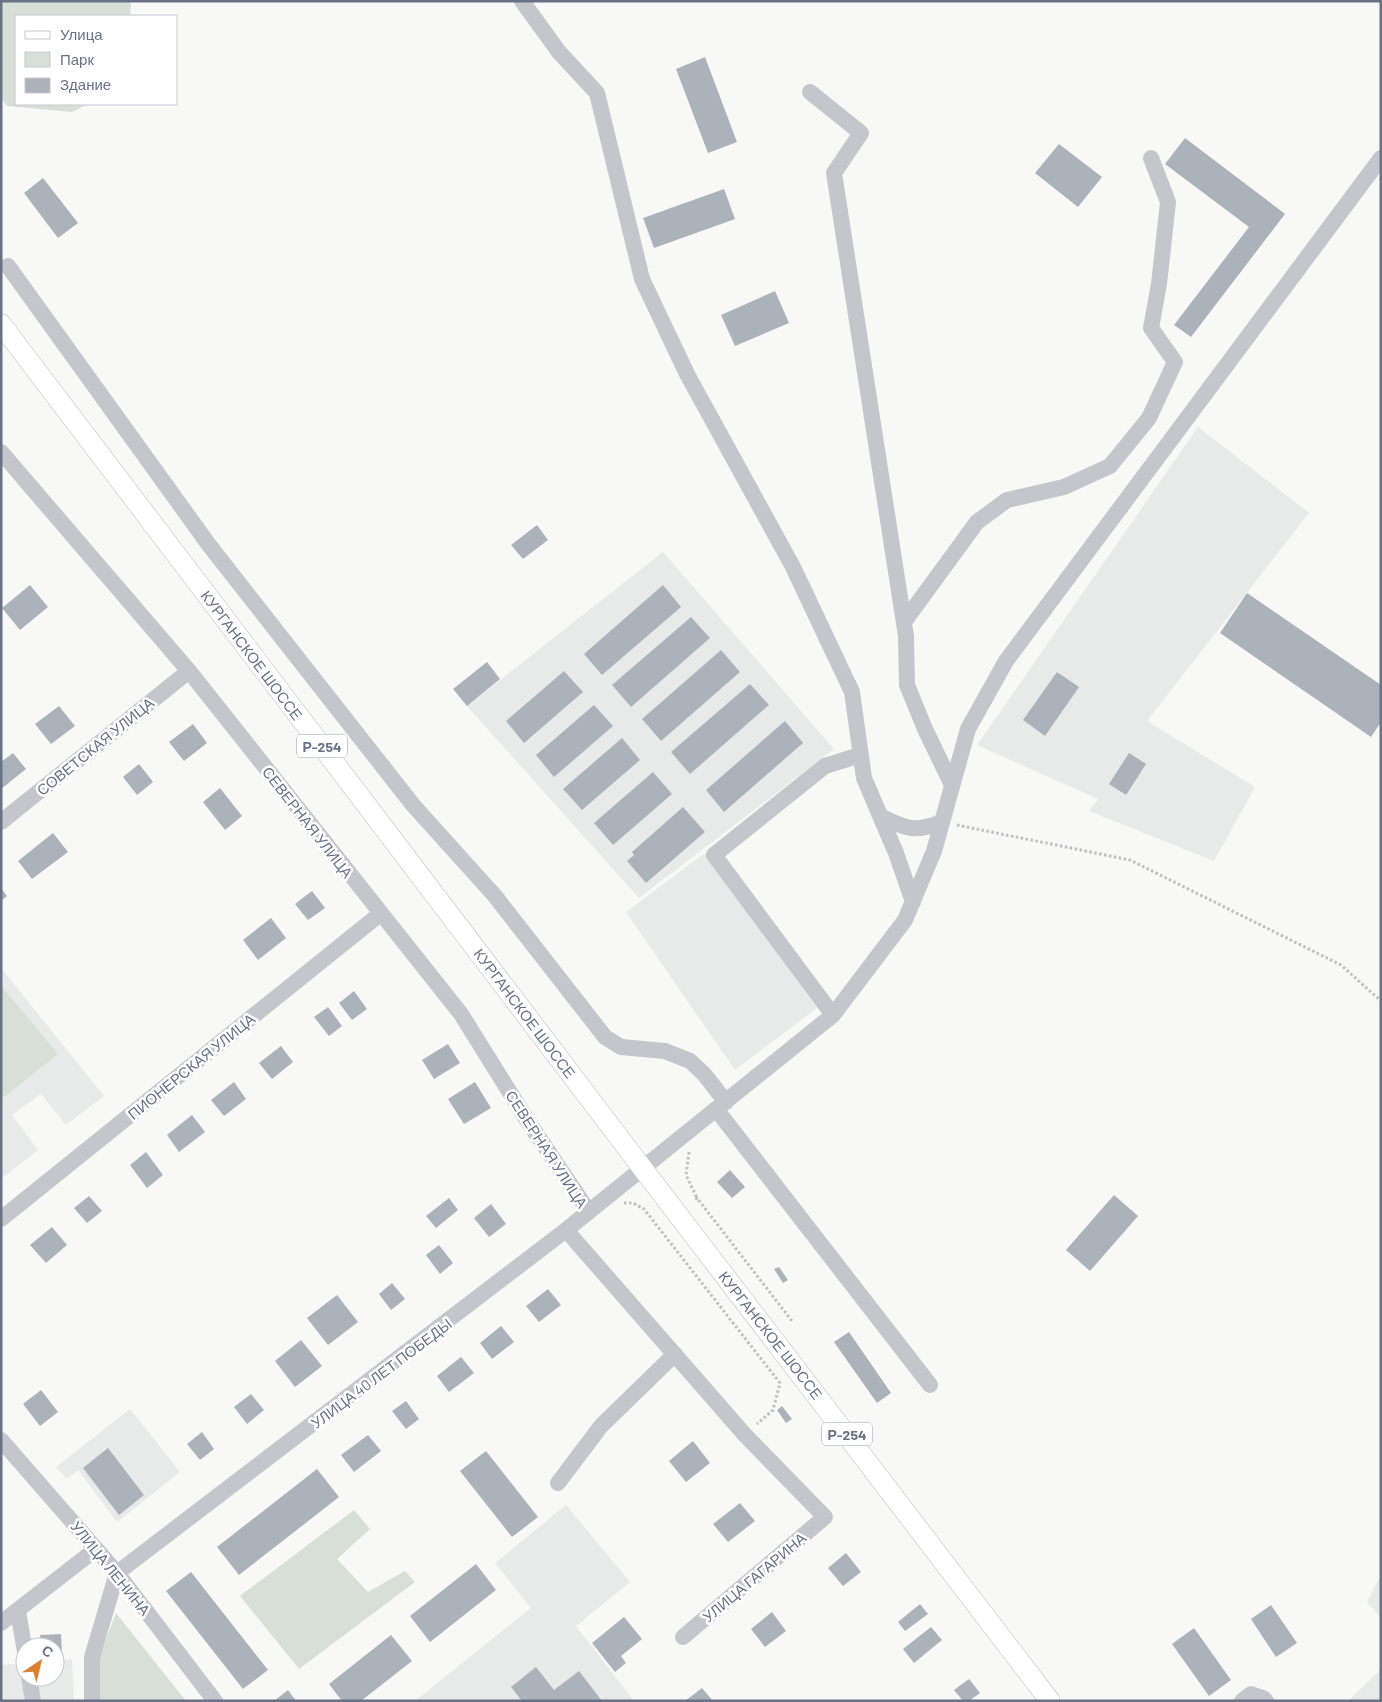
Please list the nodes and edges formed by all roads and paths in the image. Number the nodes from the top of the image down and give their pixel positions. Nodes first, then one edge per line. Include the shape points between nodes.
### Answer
1 (522, 1) edge
2 (810, 92) dead end
3 (1151, 158) dead end
4 (1381, 158) edge
5 (8, 266) dead end
6 (1, 324) edge
7 (1, 452) edge
8 (904, 622) junction
9 (189, 671) junction
10 (860, 755) junction
11 (952, 785) junction
12 (880, 816) junction
13 (1, 822) edge
14 (942, 822) junction
15 (913, 902) junction
16 (380, 914) junction
17 (1381, 1001) edge
18 (834, 1015) junction
19 (721, 1106) junction
20 (694, 1127) junction
21 (643, 1169) junction
22 (618, 1203) dead end
23 (589, 1212) junction
24 (1, 1219) edge
25 (566, 1230) junction
26 (792, 1321) dead end
27 (675, 1354) junction
28 (930, 1385) dead end
29 (745, 1435) junction
30 (1, 1440) edge
31 (558, 1483) dead end
32 (825, 1517) joint
33 (96, 1549) junction
34 (117, 1573) junction
35 (18, 1611) junction
36 (1, 1623) edge
37 (22, 1637) edge
38 (683, 1637) dead end
39 (31, 1687) edge
40 (33, 1701) edge
41 (92, 1701) edge
42 (215, 1701) edge
43 (1050, 1701) edge
44 (1242, 1701) edge
45 (1266, 1701) edge

1 - 10 street via 559,52 597,92 642,279 687,374 793,567 852,692
2 - 8 street via 861,133 834,173
3 - 8 street via 1168,202 1151,328 1175,362 1149,418 1110,466 1064,488 1007,500 977,522
4 - 11 street, УЛИЦА 40 ЛЕТ ПОБЕДЫ via 1006,661 968,729
5 - 19 street via 209,545 413,805 495,896 605,1037 621,1047 665,1050 690,1061 704,1074
6 - 21 main road, КУРГАНСКОЕ ШОССЕ / Р-254
7 - 9 street, СЕВЕРНАЯ УЛИЦА
8 - 11 street via 907,685 924,729
9 - 13 street, СОВЕТСКАЯ УЛИЦА
9 - 16 street, СЕВЕРНАЯ УЛИЦА
10 - 12 street via 864,778
10 - 18 street via 825,766 714,855
11 - 14 street, УЛИЦА 40 ЛЕТ ПОБЕДЫ
12 - 14 street via 906,828 925,829
12 - 15 street
14 - 15 street, УЛИЦА 40 ЛЕТ ПОБЕДЫ
14 - 17 path via 1130,860 1341,965
15 - 18 street, УЛИЦА 40 ЛЕТ ПОБЕДЫ via 905,920
16 - 23 street, СЕВЕРНАЯ УЛИЦА via 461,1014
16 - 24 street, ПИОНЕРСКАЯ УЛИЦА
18 - 19 street, УЛИЦА 40 ЛЕТ ПОБЕДЫ
19 - 20 street, УЛИЦА 40 ЛЕТ ПОБЕДЫ
19 - 28 street
20 - 21 street, УЛИЦА 40 ЛЕТ ПОБЕДЫ
20 - 26 path via 686,1175 697,1199
21 - 23 street, УЛИЦА 40 ЛЕТ ПОБЕДЫ
21 - 43 main road, КУРГАНСКОЕ ШОССЕ / Р-254
22 - 29 path via 633,1203 644,1208 780,1382 773,1410
23 - 25 street, УЛИЦА 40 ЛЕТ ПОБЕДЫ
25 - 27 street, СЕВЕРНАЯ УЛИЦА
25 - 34 street, УЛИЦА 40 ЛЕТ ПОБЕДЫ
27 - 29 street, СЕВЕРНАЯ УЛИЦА
27 - 31 street via 600,1426
29 - 32 street, СЕВЕРНАЯ УЛИЦА
30 - 33 street, УЛИЦА ЛЕНИНА
32 - 38 street, УЛИЦА ГАГАРИНА
33 - 34 street, УЛИЦА ЛЕНИНА
33 - 35 street
34 - 41 street via 92,1657
34 - 42 street, УЛИЦА ЛЕНИНА
35 - 36 street
35 - 37 street
39 - 40 street
44 - 45 street via 1251,1694

